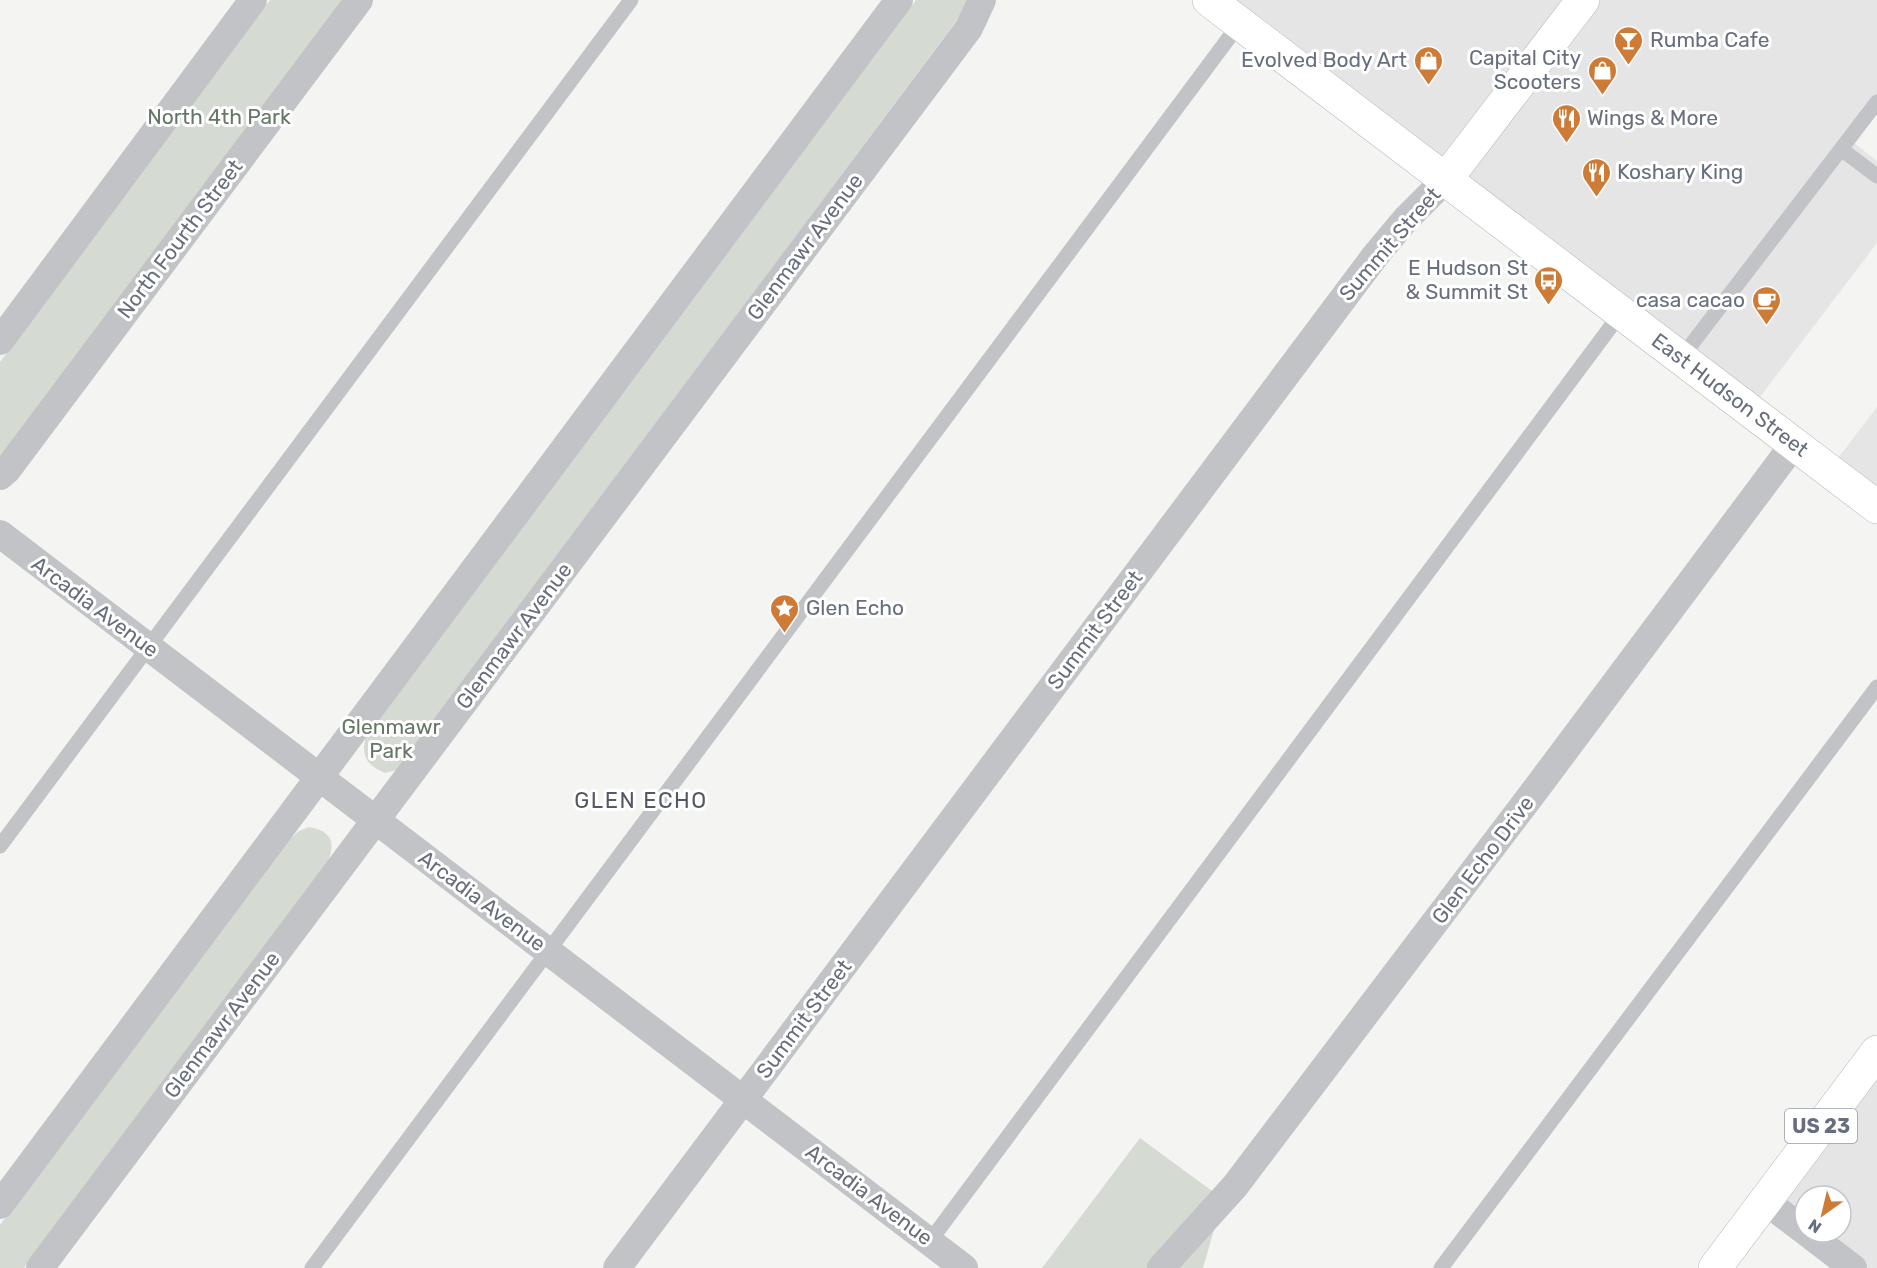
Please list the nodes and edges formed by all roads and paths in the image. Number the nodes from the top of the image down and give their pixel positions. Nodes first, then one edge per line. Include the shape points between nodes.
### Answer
1 (253, 0) edge
2 (359, 0) edge
3 (631, 0) edge
4 (899, 0) edge
5 (982, 0) edge
6 (1583, 0) edge
7 (1213, 1) edge
8 (1240, 23) junction
9 (1877, 102) edge
10 (1841, 149) junction
11 (1877, 176) edge
12 (1446, 179) junction
13 (1621, 313) junction
14 (0, 341) edge
15 (1681, 358) junction
16 (1794, 444) junction
17 (0, 476) edge
18 (1877, 507) edge
19 (0, 534) edge
20 (149, 647) junction
21 (1877, 687) edge
22 (319, 777) junction
23 (376, 820) junction
24 (0, 846) edge
25 (548, 951) junction
26 (1877, 1052) edge
27 (743, 1099) junction
28 (1766, 1201) junction
29 (0, 1205) edge
30 (1793, 1222) edge
31 (930, 1241) junction
32 (1822, 1244) edge
33 (40, 1268) edge
34 (312, 1268) edge
35 (617, 1268) edge
36 (964, 1268) edge
37 (1161, 1268) edge
38 (1441, 1268) edge
39 (1715, 1268) edge
40 (1853, 1268) edge

1 - 14 street
2 - 17 street, North Fourth Street
3 - 20 lane
4 - 22 street
5 - 23 street, Glenmawr Avenue via 969,28
6 - 12 main road, Summit Street
7 - 8 main road, East Hudson Street
8 - 12 main road, East Hudson Street
8 - 25 lane
9 - 10 lane
10 - 11 lane
10 - 15 lane
12 - 13 main road, East Hudson Street
12 - 27 street, Summit Street via 1375,256
13 - 15 main road, East Hudson Street
13 - 31 lane
15 - 16 main road, East Hudson Street
16 - 18 main road, East Hudson Street
16 - 37 street, Glen Echo Drive via 1235,1186
19 - 20 street, Arcadia Avenue
20 - 22 street, Arcadia Avenue
20 - 24 lane
21 - 38 lane
22 - 23 street, Arcadia Avenue
22 - 29 street
23 - 25 street, Arcadia Avenue
23 - 33 street, Glenmawr Avenue
25 - 27 street, Arcadia Avenue
25 - 34 lane
26 - 28 main road, US 23
27 - 31 street, Arcadia Avenue
27 - 35 street, Summit Street
28 - 30 street
28 - 39 main road, US 23
31 - 36 street, Arcadia Avenue
32 - 40 street

